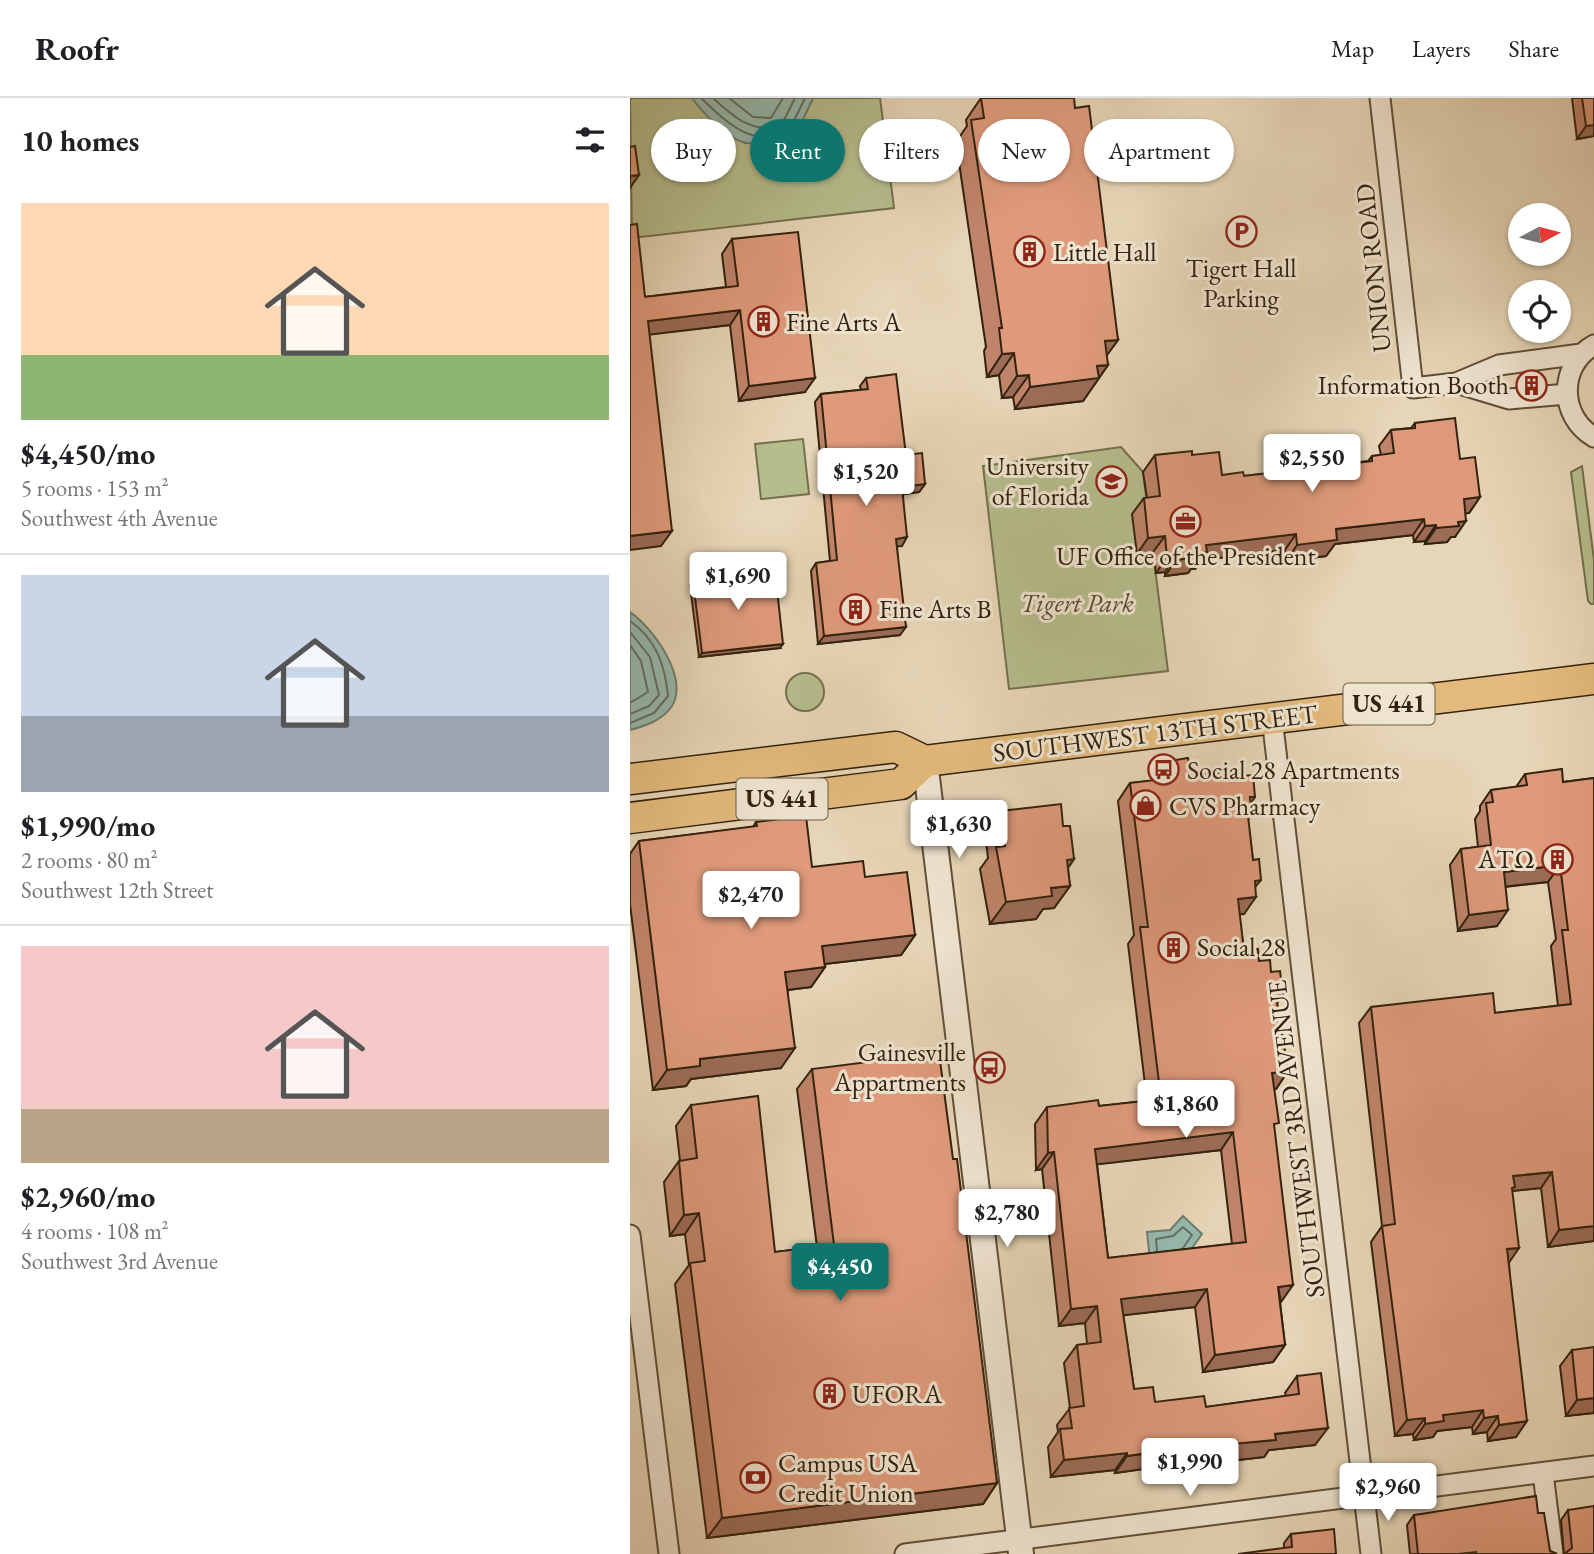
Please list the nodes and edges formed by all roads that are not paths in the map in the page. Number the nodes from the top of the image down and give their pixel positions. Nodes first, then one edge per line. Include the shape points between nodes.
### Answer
1 (1380, 98) edge
2 (1587, 350) edge
3 (1456, 383) junction
4 (1567, 394) junction
5 (1594, 438) edge
6 (1594, 679) edge
7 (1272, 718) junction
8 (925, 761) junction
9 (630, 779) edge
10 (630, 818) edge
11 (630, 1235) edge
12 (1594, 1466) edge
13 (1543, 1473) junction
14 (1365, 1497) junction
15 (1021, 1547) edge
16 (669, 1554) edge
17 (905, 1554) edge
18 (1371, 1554) edge
19 (1553, 1554) edge

1 - 3 street, UNION ROAD via 1413,388
2 - 3 street, UNION ROAD via 1499,365
2 - 4 street, UNION ROAD via 1571,370
3 - 4 street, UNION ROAD via 1519,400
4 - 5 street via 1577,423
6 - 7 main road, SOUTHWEST 13TH STREET / US 441
7 - 8 main road, SOUTHWEST 13TH STREET / US 441
7 - 14 street, SOUTHWEST 3RD AVENUE
8 - 9 main road, US 441 via 896,747
8 - 10 main road, US 441 via 901,784
8 - 15 street
11 - 16 street
12 - 13 street
13 - 14 street
13 - 19 street
14 - 15 street
14 - 18 street, SOUTHWEST 3RD AVENUE
15 - 17 street

